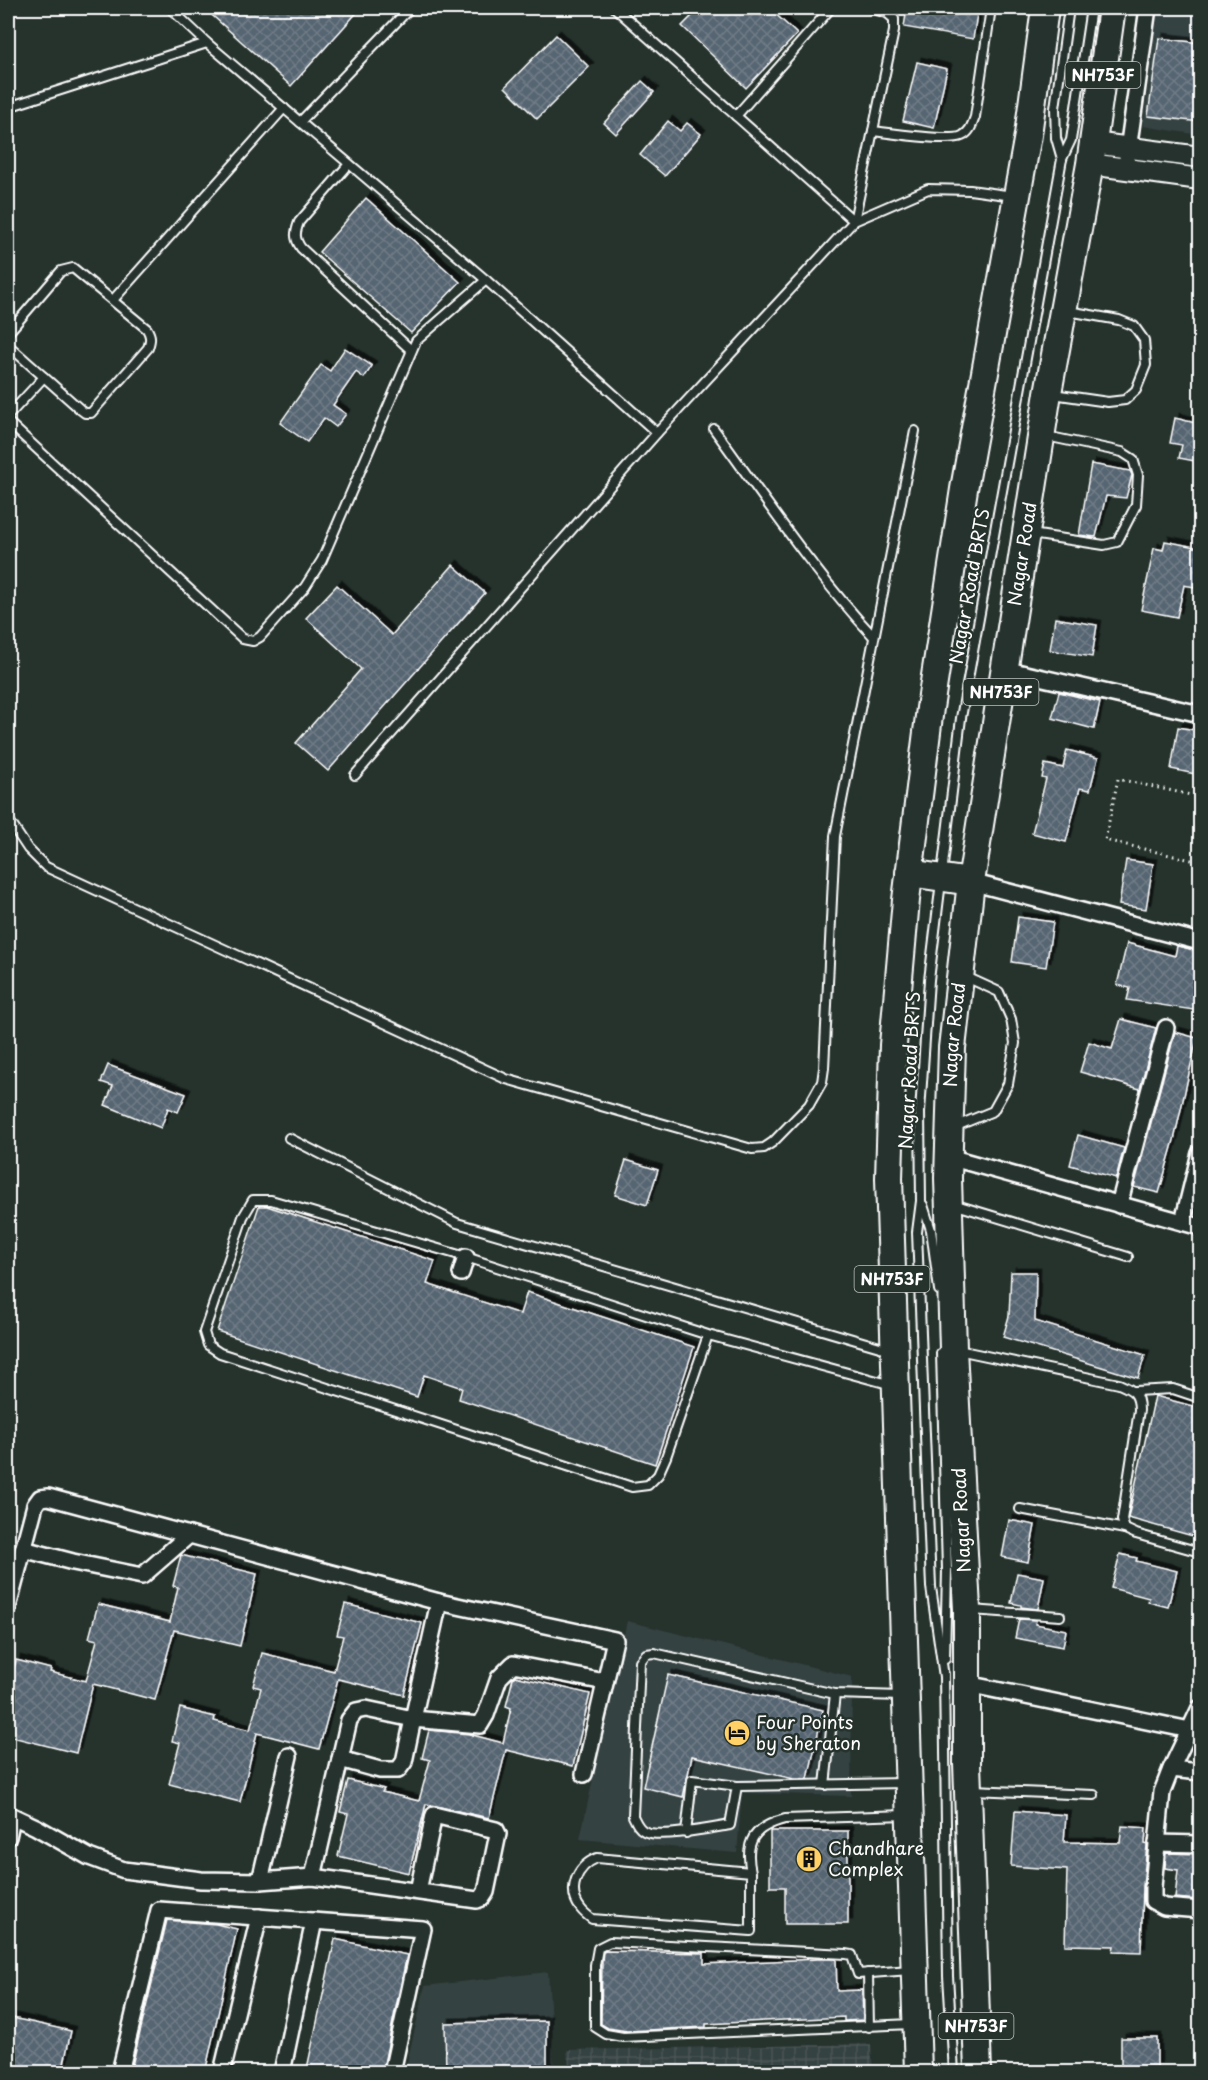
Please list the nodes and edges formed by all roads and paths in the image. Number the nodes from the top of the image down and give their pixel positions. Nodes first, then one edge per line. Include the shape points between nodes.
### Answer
1 (170, 8) edge
2 (410, 8) edge
3 (615, 8) edge
4 (831, 8) edge
5 (870, 8) edge
6 (896, 8) edge
7 (991, 8) edge
8 (1045, 8) edge
9 (1069, 8) edge
10 (1091, 8) edge
11 (1112, 8) edge
12 (1148, 8) edge
13 (894, 19) junction
14 (207, 42) junction
15 (8, 107) edge
16 (284, 108) junction
17 (736, 116) junction
18 (300, 123) junction
19 (873, 131) junction
20 (1129, 148) junction
21 (1092, 153) junction
22 (1200, 158) edge
23 (1062, 159) junction
24 (349, 164) junction
25 (1125, 169) junction
26 (1200, 179) edge
27 (1016, 196) junction
28 (854, 221) junction
29 (486, 280) junction
30 (113, 300) junction
31 (1063, 310) junction
32 (8, 333) edge
33 (8, 345) edge
34 (411, 350) junction
35 (44, 377) junction
36 (1048, 393) junction
37 (8, 416) edge
38 (8, 422) edge
39 (714, 429) dead end
40 (915, 431) dead end
41 (657, 433) junction
42 (1042, 435) junction
43 (1026, 533) junction
44 (874, 637) junction
45 (1004, 669) junction
46 (1200, 714) edge
47 (355, 775) dead end
48 (1200, 797) edge
49 (8, 819) edge
50 (1200, 862) edge
51 (909, 873) junction
52 (941, 876) junction
53 (971, 882) junction
54 (1200, 942) edge
55 (960, 974) junction
56 (1166, 1028) dead end
57 (950, 1129) junction
58 (289, 1138) dead end
59 (1200, 1153) edge
60 (949, 1157) junction
61 (921, 1201) junction
62 (949, 1203) junction
63 (1119, 1205) junction
64 (1183, 1222) junction
65 (1200, 1227) edge
66 (466, 1257) junction
67 (1128, 1257) dead end
68 (461, 1273) dead end
69 (939, 1294) dead end
70 (708, 1335) junction
71 (947, 1348) junction
72 (894, 1351) junction
73 (895, 1386) junction
74 (1135, 1391) junction
75 (1200, 1398) edge
76 (1020, 1509) dead end
77 (1125, 1529) junction
78 (189, 1535) junction
79 (23, 1549) junction
80 (1200, 1552) edge
81 (439, 1602) junction
82 (8, 1607) edge
83 (967, 1609) junction
84 (1059, 1616) dead end
85 (956, 1681) junction
86 (605, 1683) junction
87 (835, 1694) junction
88 (906, 1697) junction
89 (1200, 1707) edge
90 (413, 1719) junction
91 (1190, 1730) junction
92 (289, 1756) dead end
93 (340, 1759) junction
94 (1171, 1769) junction
95 (1200, 1772) edge
96 (584, 1774) dead end
97 (909, 1783) junction
98 (825, 1785) junction
99 (736, 1786) junction
100 (968, 1790) junction
101 (1094, 1795) dead end
102 (910, 1815) junction
103 (10, 1816) edge
104 (686, 1833) junction
105 (8, 1837) edge
106 (1157, 1843) junction
107 (1200, 1844) edge
108 (751, 1872) junction
109 (313, 1877) junction
110 (260, 1881) junction
111 (418, 1891) junction
112 (1200, 1910) edge
113 (259, 1917) junction
114 (314, 1921) junction
115 (914, 1970) junction
116 (868, 1973) junction
117 (916, 2024) junction
118 (869, 2027) junction
119 (120, 2073) edge
120 (222, 2073) edge
121 (282, 2073) edge
122 (392, 2073) edge
123 (918, 2073) edge
124 (954, 2073) edge
125 (978, 2073) edge

1 - 14 lane
2 - 18 lane
3 - 17 lane
4 - 17 lane
5 - 13 lane
6 - 13 lane
7 - 19 lane via 970,130 961,137 948,138
8 - 27 highway, NH753F
9 - 23 lane, Nagar Road BRTS via 1054,108
10 - 23 lane, Nagar Road BRTS via 1071,140
11 - 21 highway, Nagar Road / NH753F
12 - 20 street
13 - 19 lane
14 - 15 lane
14 - 16 lane
16 - 18 lane
16 - 30 lane
17 - 28 lane
18 - 24 lane
19 - 28 lane
20 - 21 street
20 - 22 street
20 - 25 street
21 - 25 street
21 - 31 highway, Nagar Road / NH753F
23 - 52 lane, Nagar Road BRTS via 962,718
24 - 29 lane
24 - 34 lane via 299,222 296,240
25 - 26 street
27 - 28 lane via 928,189
27 - 51 highway, NH753F via 964,489
28 - 41 lane
29 - 34 lane via 416,341
29 - 41 lane
30 - 32 lane via 79,271 66,268
30 - 35 lane via 147,329 151,341 95,410 85,413
31 - 36 highway, Nagar Road / NH753F
31 - 36 lane via 1134,326 1144,340 1146,366 1136,390 1125,400 1108,402
33 - 35 lane
34 - 38 lane via 322,560 305,587 253,641 243,639
35 - 37 lane
36 - 42 highway, Nagar Road / NH753F
39 - 44 lane via 806,555
40 - 44 lane
41 - 47 lane
42 - 43 highway, Nagar Road / NH753F
42 - 43 lane via 1122,452 1133,459 1138,475 1137,505 1117,542 1104,545
43 - 45 highway, Nagar Road / NH753F
44 - 49 lane via 835,836 822,1082 809,1105 764,1148 752,1149 506,1079 46,867
45 - 46 street
45 - 53 highway, Nagar Road / NH753F
48 - 50 path via 1118,779 1105,840
51 - 52 highway
51 - 72 highway, NH753F via 893,1045 889,1178
52 - 53 highway
52 - 61 lane, Nagar Road BRTS via 920,1112
53 - 54 street
53 - 55 highway, Nagar Road / NH753F
55 - 57 highway, Nagar Road / NH753F via 952,1048
55 - 57 lane via 999,992 1011,1019 1015,1043 1008,1084 993,1111
56 - 63 street
57 - 60 highway, Nagar Road / NH753F
58 - 72 lane via 458,1223
59 - 64 street
60 - 62 highway, Nagar Road / NH753F
60 - 63 street
61 - 69 lane via 931,1230
61 - 85 lane via 918,1232 930,1576
62 - 67 lane
62 - 71 highway, Nagar Road / NH753F
63 - 64 street
64 - 65 street
66 - 68 street
66 - 70 lane
66 - 70 lane via 271,1200 253,1200 243,1217 204,1332 208,1345 220,1353 632,1487 648,1485 658,1474
70 - 73 lane
71 - 74 lane via 1119,1384
71 - 83 highway, Nagar Road / NH753F
71 - 85 lane via 947,1570
72 - 73 highway, NH753F
73 - 88 highway, NH753F
74 - 75 lane via 1173,1389
74 - 77 lane via 1139,1410 1122,1520
76 - 77 lane
77 - 80 lane
78 - 79 street via 142,1576
78 - 79 street via 48,1497 40,1498 34,1505
78 - 81 street
79 - 82 street
81 - 86 street via 615,1640
81 - 90 street
83 - 84 lane
83 - 85 highway, Nagar Road / NH753F
85 - 91 street
85 - 100 highway, Nagar Road / NH753F
85 - 124 lane via 948,1976
86 - 90 street via 513,1664 499,1678 480,1725
86 - 96 street
87 - 88 lane
87 - 98 lane
87 - 104 lane via 646,1654 640,1662 633,1816 645,1832
88 - 97 highway, NH753F
89 - 91 street
90 - 93 street via 366,1709 356,1711 349,1720
90 - 93 street via 404,1762 398,1770 380,1770
91 - 94 street
92 - 110 street
93 - 109 street
94 - 95 street
94 - 106 street via 1162,1792
97 - 98 lane
97 - 102 highway, NH753F
98 - 99 lane
99 - 104 lane via 730,1825
99 - 104 lane via 692,1780
100 - 101 lane
100 - 125 highway, Nagar Road / NH753F
102 - 108 lane via 785,1819 768,1824 758,1830 751,1842
102 - 115 highway, NH753F
103 - 105 street
103 - 110 street via 89,1857 124,1870 201,1880
106 - 107 street
106 - 112 street via 1153,1901 1164,1907
108 - 108 lane via 597,1858 586,1862 573,1888 580,1908 592,1919 751,1931
109 - 110 street
109 - 111 street
111 - 111 street via 482,1898 496,1830 434,1815
113 - 114 street
113 - 119 street via 159,1910
113 - 120 street
114 - 121 street
114 - 122 street via 423,1929
115 - 116 lane
115 - 117 highway, NH753F
116 - 118 lane
116 - 118 lane via 858,1974 852,1955 846,1954 610,1942 598,1948 595,1965 595,2027 623,2037
117 - 118 lane
117 - 123 highway, NH753F

